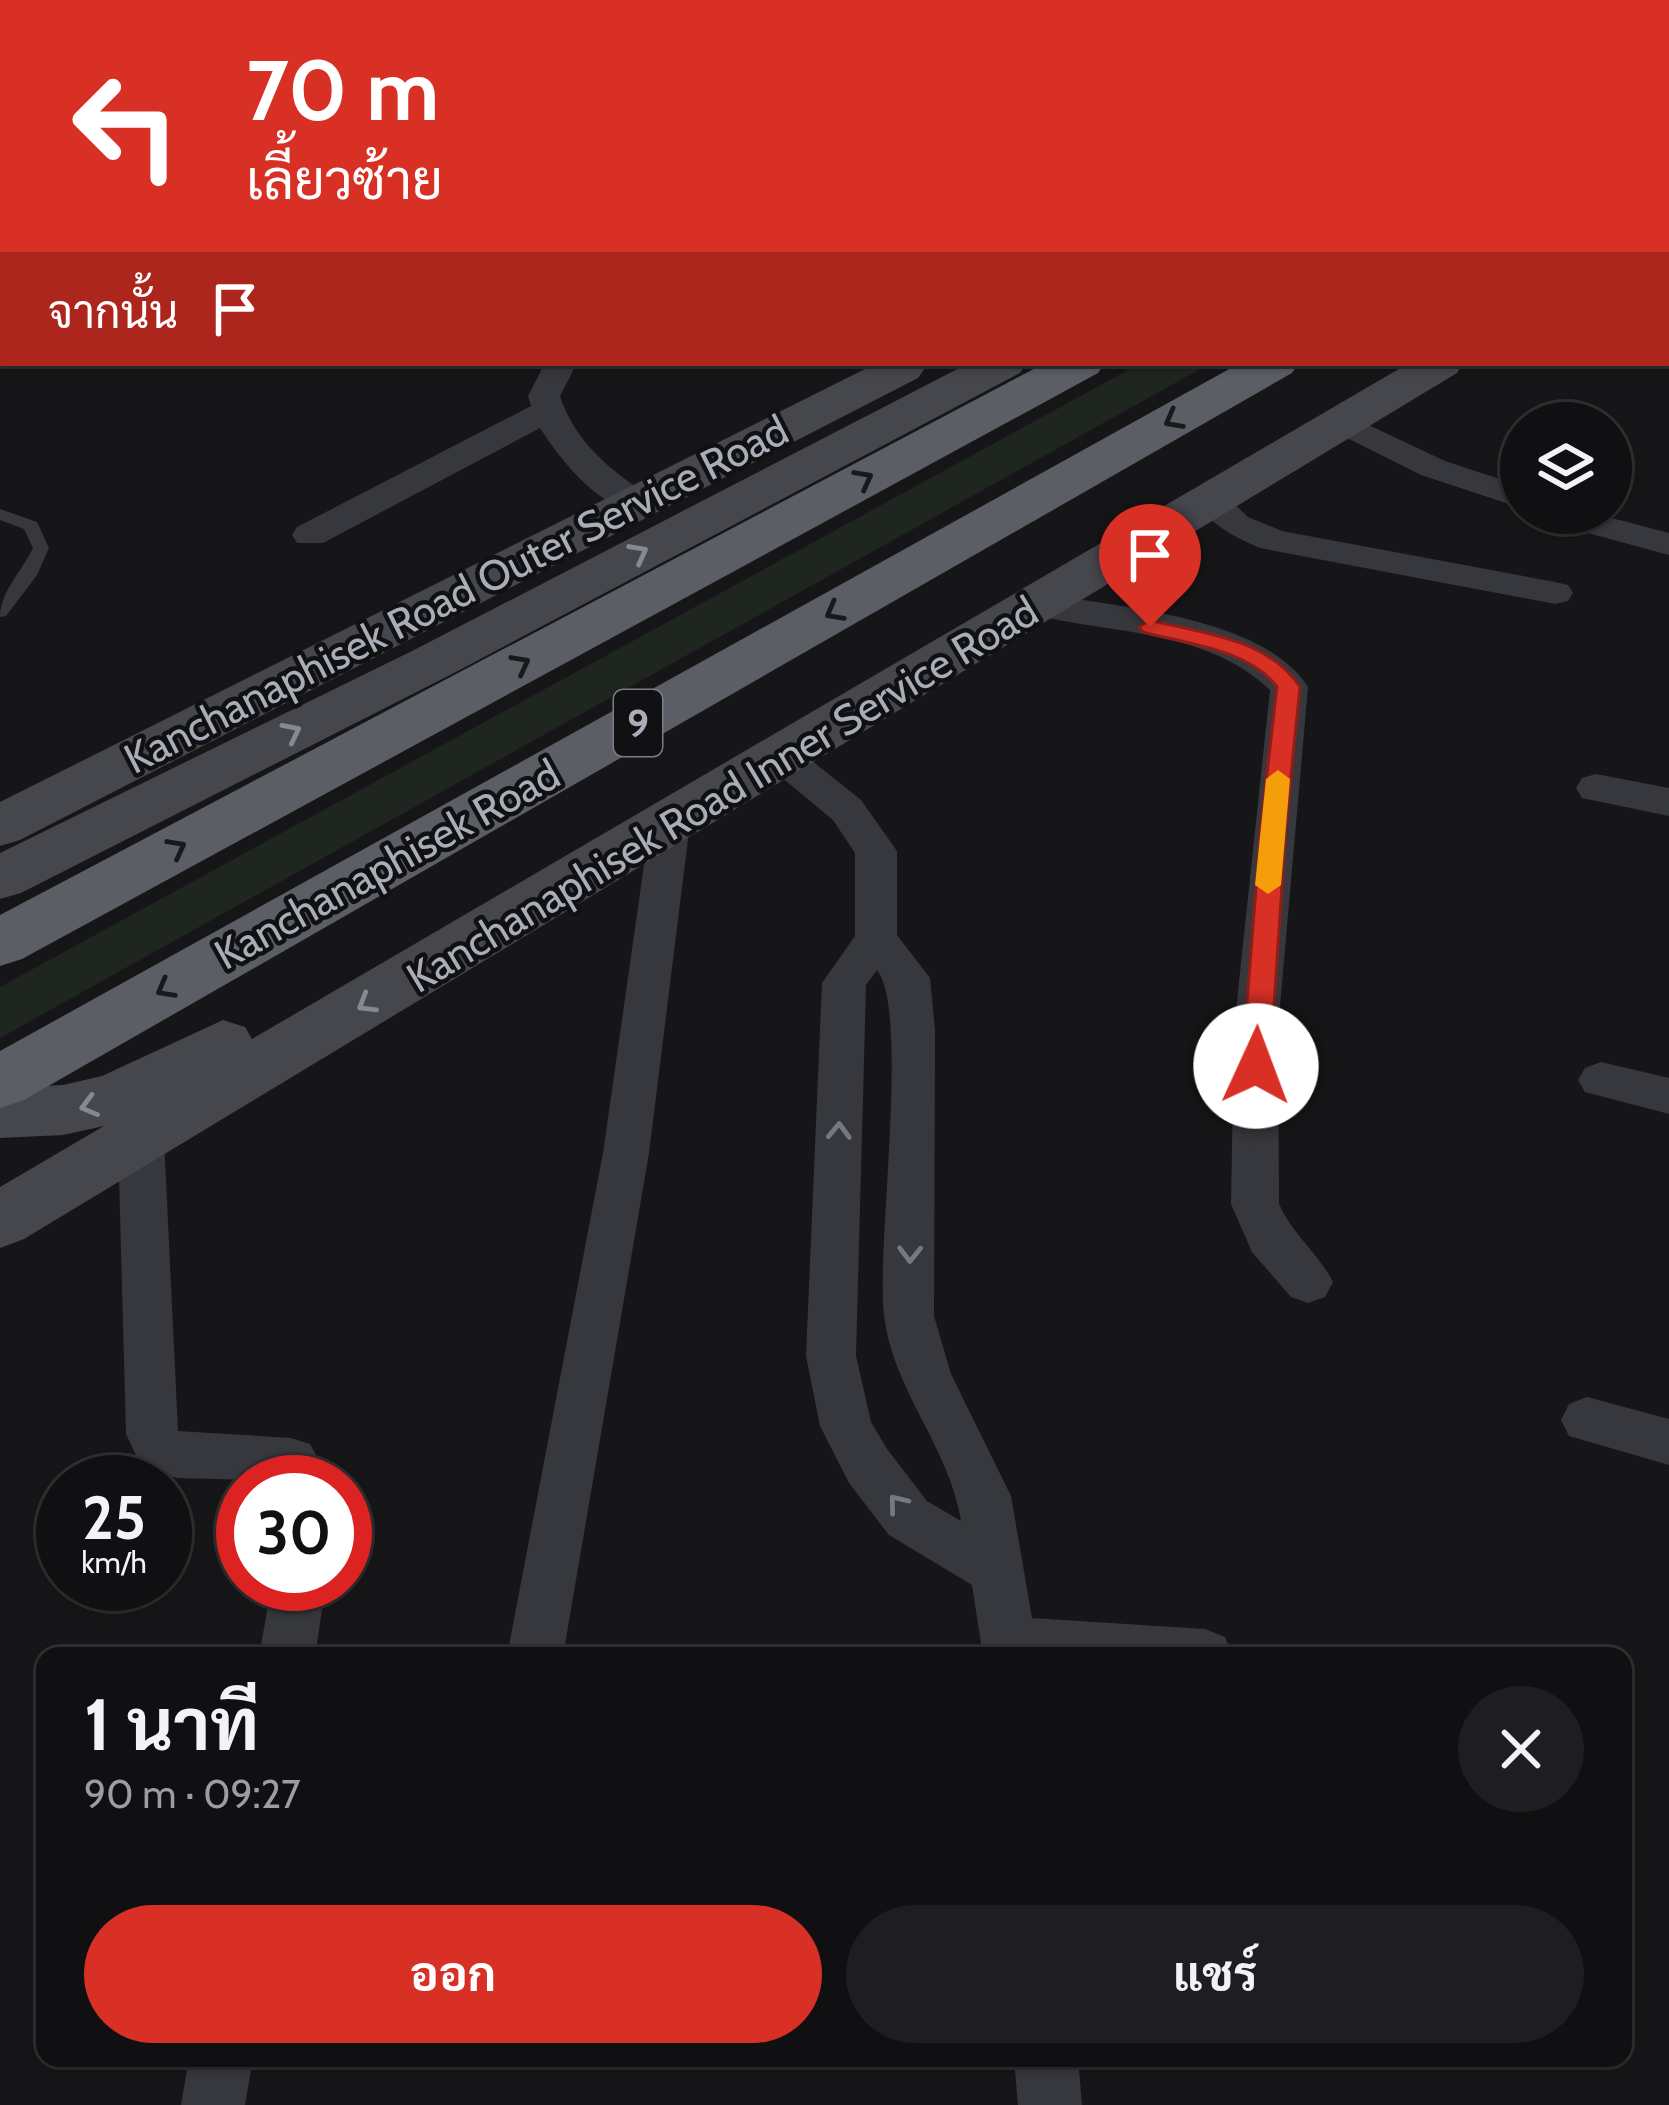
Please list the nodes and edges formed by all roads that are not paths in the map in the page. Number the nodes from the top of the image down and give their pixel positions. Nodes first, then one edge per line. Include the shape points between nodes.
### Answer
1 (559, 366) edge
2 (984, 366) edge
3 (1075, 366) edge
4 (1270, 366) edge
5 (1379, 366) edge
6 (1436, 366) edge
7 (902, 378) edge
8 (547, 412) junction
9 (1341, 422) junction
10 (1500, 488) edge
11 (1193, 492) junction
12 (636, 502) junction
13 (1632, 511) edge
14 (0, 514) edge
15 (1669, 521) edge
16 (1631, 534) edge
17 (310, 535) dead end
18 (1669, 544) edge
19 (1555, 593) dead end
20 (1040, 605) junction
21 (0, 612) edge
22 (782, 757) junction
23 (1596, 788) dead end
24 (1669, 802) edge
25 (670, 823) junction
26 (0, 826) edge
27 (0, 878) edge
28 (876, 938) junction
29 (0, 943) edge
30 (1601, 1080) dead end
31 (0, 1082) edge
32 (1669, 1096) edge
33 (0, 1113) edge
34 (141, 1138) junction
35 (0, 1220) edge
36 (1308, 1282) dead end
37 (1587, 1420) dead end
38 (1669, 1442) edge
39 (216, 1455) edge
40 (223, 1455) edge
41 (266, 1455) edge
42 (993, 1568) junction
43 (294, 1611) edge
44 (288, 1647) edge
45 (538, 1647) edge
46 (1010, 1647) edge
47 (219, 2067) edge
48 (1047, 2067) edge
49 (213, 2105) edge
50 (1050, 2105) edge

1 - 8 street via 544,396
2 - 7 main road
29 -> 3 highway
4 -> 31 highway, Kanchanaphisek Road / 9
5 - 11 main road
6 - 9 main road, Kanchanaphisek Road Inner Service Road
7 - 12 main road, Kanchanaphisek Road Outer Service Road
27 -> 7 main road via 412,672
8 - 12 street via 577,456
8 - 17 street
9 - 10 street via 1433,468
9 - 11 main road, Kanchanaphisek Road Inner Service Road
11 - 19 street via 1235,525 1273,540
11 - 20 main road, Kanchanaphisek Road Inner Service Road
11 -> 33 main road via 191,1062 89,1108
12 - 26 main road, Kanchanaphisek Road Outer Service Road
13 - 15 street
14 - 21 lane via 32,526 41,548
16 - 18 street
20 - 22 main road, Kanchanaphisek Road Inner Service Road
20 - 36 street via 1239,650 1275,668 1289,687 1256,1029 1256,1204 1269,1238
22 - 25 main road, Kanchanaphisek Road Inner Service Road
22 - 28 street via 847,810 876,851
23 - 24 street
25 -> 34 main road, Kanchanaphisek Road Inner Service Road
25 - 45 street via 626,1153
28 -> 42 street via 908,978 913,1030 909,1316 926,1375 984,1496
42 -> 28 street via 908,1518 868,1466 846,1426 830,1356 844,983
30 - 32 street
34 - 35 main road, Kanchanaphisek Road Inner Service Road
34 - 39 street via 152,1434 161,1452
37 - 38 street
40 - 41 street
42 - 46 street
43 - 44 street
47 - 49 street
48 - 50 street

